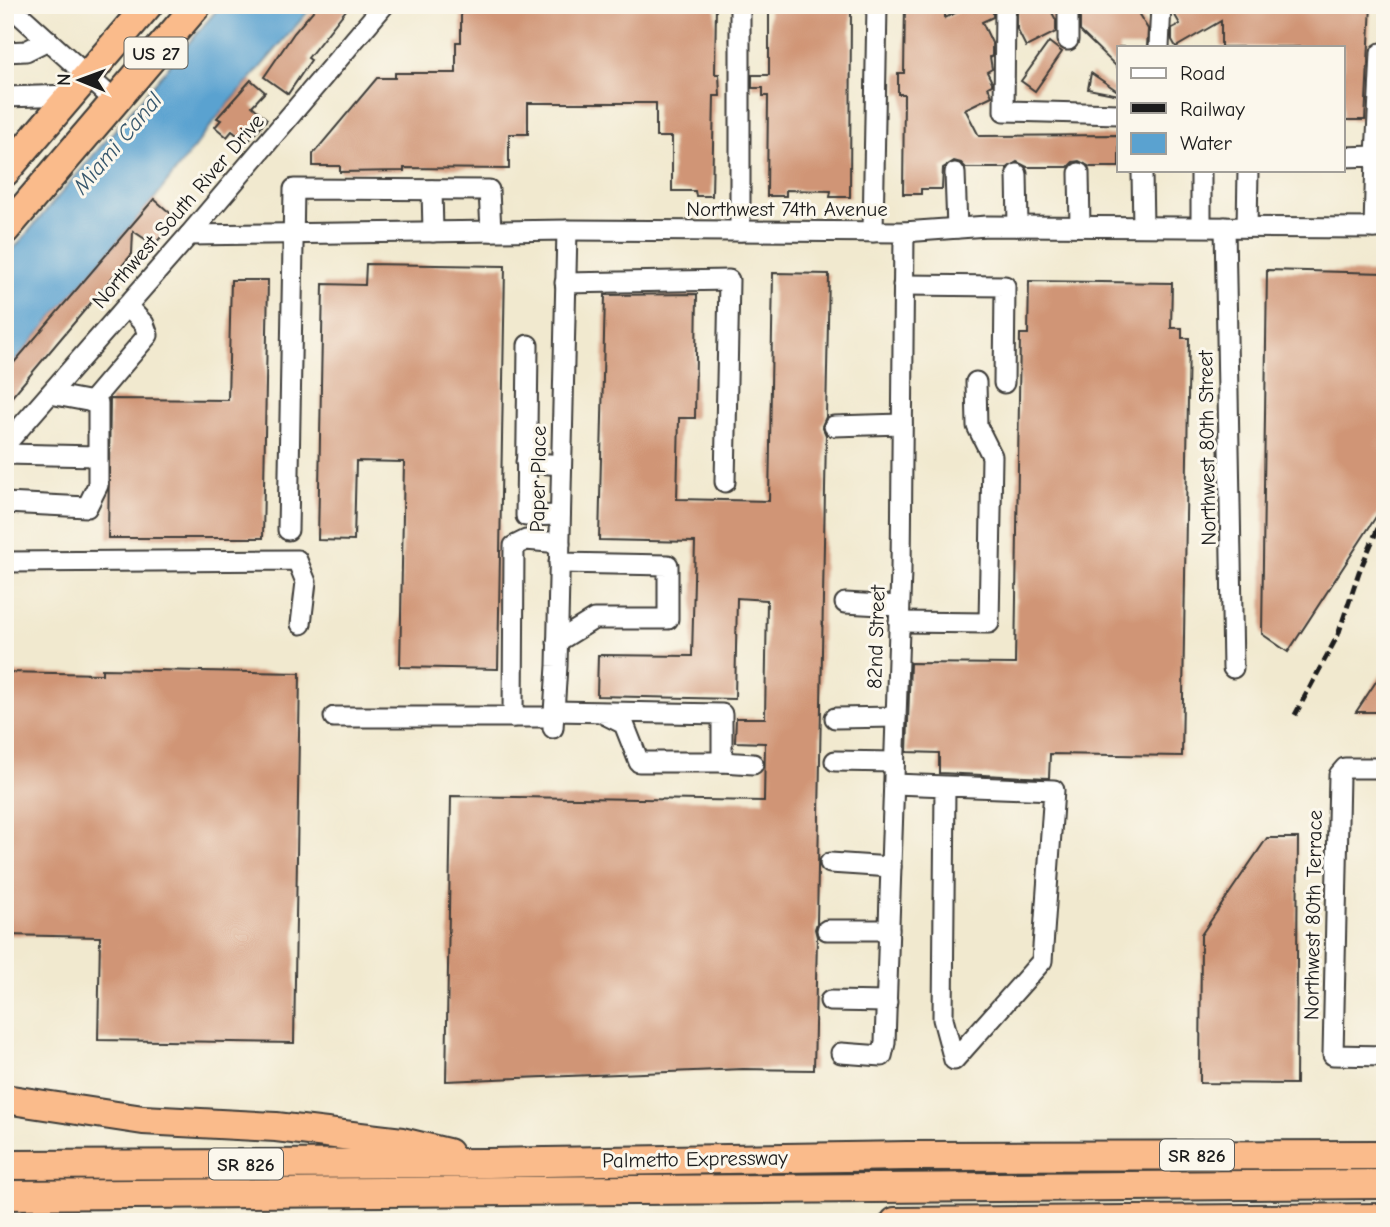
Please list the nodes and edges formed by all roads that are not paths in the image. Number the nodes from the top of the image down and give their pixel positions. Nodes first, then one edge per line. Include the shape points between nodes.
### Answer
1 (9, 5) edge
2 (148, 5) edge
3 (197, 5) edge
4 (384, 5) edge
5 (740, 5) edge
6 (877, 5) edge
7 (1005, 5) edge
8 (1068, 5) edge
9 (1160, 5) edge
10 (48, 40) junction
11 (1068, 40) dead end
12 (1159, 46) edge
13 (5, 52) edge
14 (1381, 53) dead end
15 (80, 85) junction
16 (5, 97) edge
17 (115, 101) junction
18 (1117, 114) edge
19 (1376, 156) junction
20 (1344, 157) edge
21 (5, 172) edge
22 (1248, 172) edge
23 (955, 173) dead end
24 (1079, 173) dead end
25 (1017, 174) dead end
26 (1142, 174) dead end
27 (1201, 174) dead end
28 (432, 190) junction
29 (1018, 226) junction
30 (1080, 226) junction
31 (1143, 226) junction
32 (1201, 226) junction
33 (1225, 227) junction
34 (1247, 227) junction
35 (957, 228) junction
36 (1380, 228) edge
37 (5, 230) edge
38 (567, 230) junction
39 (491, 231) junction
40 (740, 231) junction
41 (433, 232) junction
42 (873, 232) junction
43 (904, 232) junction
44 (293, 234) junction
45 (189, 235) junction
46 (565, 283) junction
47 (903, 285) junction
48 (127, 306) junction
49 (528, 345) dead end
50 (976, 382) dead end
51 (1004, 383) dead end
52 (50, 394) junction
53 (91, 402) junction
54 (902, 425) junction
55 (834, 426) dead end
56 (5, 445) edge
57 (5, 454) edge
58 (97, 456) junction
59 (526, 463) junction
60 (561, 465) junction
61 (725, 482) dead end
62 (5, 503) edge
63 (560, 515) junction
64 (288, 530) dead end
65 (560, 543) junction
66 (5, 562) edge
67 (559, 563) junction
68 (845, 603) dead end
69 (899, 614) junction
70 (301, 624) dead end
71 (557, 642) junction
72 (1233, 668) dead end
73 (600, 712) junction
74 (334, 717) dead end
75 (513, 717) junction
76 (896, 717) junction
77 (553, 718) junction
78 (835, 718) dead end
79 (835, 761) dead end
80 (722, 762) junction
81 (894, 762) junction
82 (753, 764) dead end
83 (1385, 768) edge
84 (894, 784) junction
85 (945, 786) junction
86 (830, 863) dead end
87 (891, 867) junction
88 (827, 930) dead end
89 (889, 930) junction
90 (830, 1001) dead end
91 (887, 1002) junction
92 (841, 1053) dead end
93 (1385, 1056) edge
94 (5, 1099) edge
95 (1385, 1155) edge
96 (488, 1163) junction
97 (5, 1165) edge
98 (1385, 1184) edge
99 (5, 1195) edge
100 (1385, 1218) edge
101 (960, 1221) edge
102 (895, 1222) edge

1 - 10 street
2 - 15 highway, US 27
3 - 17 highway, US 27
4 - 45 street, Northwest South River Drive
5 - 40 street
6 - 42 street
7 - 18 street via 1004,111
8 - 11 street
9 - 12 street
10 - 13 street via 26,51
10 - 15 street
14 - 19 street
15 - 16 street
15 - 17 street
15 - 21 highway, US 27
17 - 37 highway, US 27
19 - 20 street
19 - 36 street
22 - 34 street
23 - 35 street
24 - 30 street
25 - 29 street
26 - 31 street
27 - 32 street
28 - 39 street via 489,190
28 - 41 street
28 - 44 street via 294,190
29 - 30 street, Northwest 74th Avenue
29 - 35 street, Northwest 74th Avenue
30 - 31 street, Northwest 74th Avenue
31 - 32 street, Northwest 74th Avenue
32 - 33 street, Northwest 74th Avenue
33 - 34 street, Northwest 74th Avenue
33 - 72 street, Northwest 80th Street
34 - 36 street, Northwest 74th Avenue
35 - 43 street, Northwest 74th Avenue
38 - 39 street, Northwest 74th Avenue
38 - 40 street, Northwest 74th Avenue
38 - 46 street, Paper Place
39 - 41 street, Northwest 74th Avenue
40 - 42 street, Northwest 74th Avenue
41 - 44 street, Northwest 74th Avenue
42 - 43 street, Northwest 74th Avenue
43 - 47 street, 82nd Street
44 - 45 street, Northwest 74th Avenue
44 - 64 street
45 - 48 street, Northwest South River Drive
46 - 60 street, Paper Place
46 - 61 street via 729,280
47 - 51 street via 1005,286
47 - 54 street, 82nd Street
48 - 52 street, Northwest South River Drive
48 - 53 street via 145,324 148,335
49 - 59 street
50 - 69 street via 977,426 992,456 989,623
52 - 53 street
52 - 56 street, Northwest South River Drive
53 - 58 street via 98,403
54 - 55 street
54 - 69 street, 82nd Street
57 - 58 street
58 - 62 street via 98,485 87,507
59 - 60 street
59 - 63 street via 526,516
60 - 63 street, Paper Place
63 - 65 street, Paper Place
65 - 67 street, Paper Place
65 - 75 street via 526,540 514,546
66 - 70 street via 297,560 306,582
67 - 71 street, Paper Place
67 - 71 street via 668,565 668,619 594,620
68 - 69 street
69 - 76 street, 82nd Street
71 - 77 street, Paper Place
73 - 77 street
73 - 80 street via 624,724 639,762
73 - 80 street via 722,714
74 - 75 street
75 - 77 street
76 - 78 street
76 - 81 street, 82nd Street
79 - 81 street
80 - 82 street
81 - 84 street, 82nd Street
83 - 93 street, Northwest 80th Terrace via 1345,768 1339,775 1333,1055
84 - 85 street
84 - 87 street, 82nd Street
85 - 85 street via 1054,790 1042,961 954,1060 943,1019
86 - 87 street
87 - 89 street, 82nd Street
88 - 89 street
89 - 91 street, 82nd Street
90 - 91 street
91 - 92 street, 82nd Street via 882,1056
94 - 96 highway via 144,1120 275,1127 402,1142
95 - 96 highway, Palmetto Expressway / SR 826
96 - 97 highway, Palmetto Expressway / SR 826
98 - 99 highway
100 - 101 highway
101 - 102 highway

